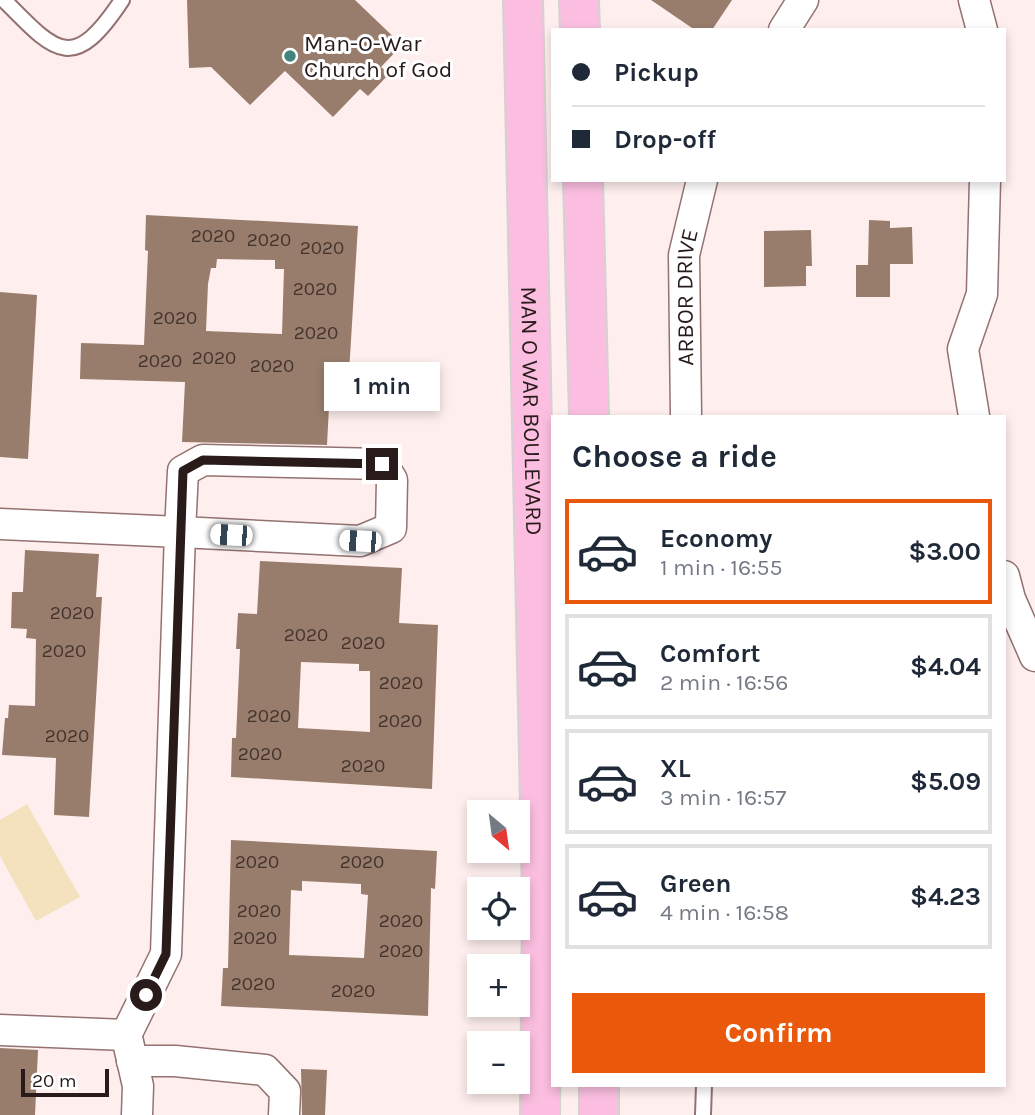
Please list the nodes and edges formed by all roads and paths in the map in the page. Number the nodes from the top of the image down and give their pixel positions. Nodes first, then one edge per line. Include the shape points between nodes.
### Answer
1 (4, 0) edge
2 (122, 0) edge
3 (523, 0) edge
4 (579, 0) edge
5 (803, 0) edge
6 (974, 0) edge
7 (580, 28) edge
8 (785, 28) edge
9 (981, 28) edge
10 (583, 182) edge
11 (702, 182) edge
12 (985, 182) edge
13 (589, 415) edge
14 (686, 415) edge
15 (974, 415) edge
16 (0, 524) edge
17 (180, 533) junction
18 (1006, 582) edge
19 (1035, 656) edge
20 (0, 1030) edge
21 (129, 1048) junction
22 (599, 1087) edge
23 (704, 1087) edge
24 (137, 1115) edge
25 (284, 1115) edge
26 (540, 1115) edge
27 (599, 1115) edge
28 (703, 1115) edge

1 - 2 lane via 39,36 62,49 85,42
3 - 26 main road, MAN O WAR BOULEVARD via 542,899
4 - 7 main road
5 - 8 street
6 - 9 street
10 - 13 main road
11 - 14 street, ARBOR DRIVE via 684,255
12 - 15 street via 982,294 963,349
16 - 17 street
17 - 17 street via 360,541 391,528 392,480 382,464 203,460 183,471
17 - 21 street via 166,954
18 - 19 street
20 - 21 street
21 - 24 street via 138,1086
21 - 25 street via 175,1061 265,1070 285,1091
22 - 27 main road
23 - 28 lane

